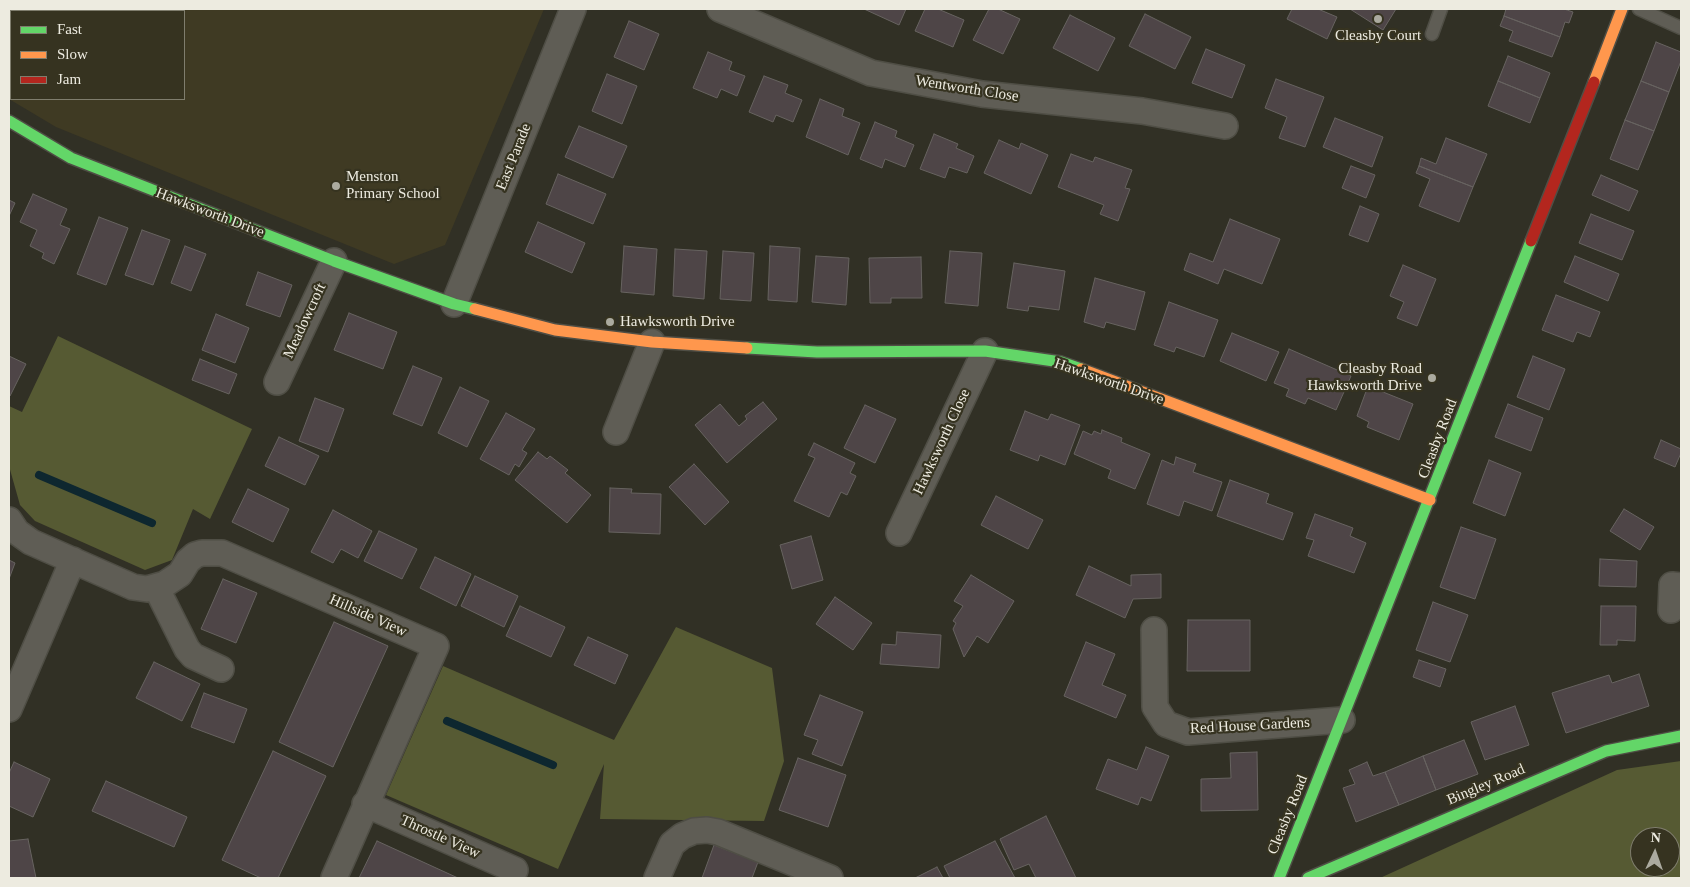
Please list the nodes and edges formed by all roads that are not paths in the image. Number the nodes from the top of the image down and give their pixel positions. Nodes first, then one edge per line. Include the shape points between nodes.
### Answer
1 (573, 9) edge
2 (720, 9) edge
3 (1441, 9) edge
4 (1622, 9) edge
5 (1638, 9) edge
6 (1681, 28) edge
7 (1432, 34) dead end
8 (9, 121) edge
9 (1225, 126) dead end
10 (334, 261) junction
11 (454, 304) junction
12 (652, 342) junction
13 (985, 351) junction
14 (277, 382) dead end
15 (616, 432) dead end
16 (1430, 500) junction
17 (9, 520) edge
18 (899, 533) dead end
19 (73, 560) junction
20 (1681, 586) edge
21 (156, 587) junction
22 (1671, 610) dead end
23 (1154, 630) dead end
24 (221, 669) dead end
25 (9, 709) edge
26 (1342, 720) junction
27 (1681, 736) edge
28 (365, 804) junction
29 (515, 870) dead end
30 (334, 878) edge
31 (656, 878) edge
32 (830, 878) edge
33 (1279, 878) edge
34 (1308, 878) edge

1 - 11 street, East Parade
2 - 9 street, Wentworth Close via 871,72 982,94 1142,111
3 - 7 lane
4 - 16 street, Cleasby Road
5 - 6 lane
8 - 10 street, Hawksworth Drive via 70,158
10 - 11 street, Hawksworth Drive
10 - 14 street, Meadowcroft
11 - 12 street, Hawksworth Drive via 555,330
12 - 13 street, Hawksworth Drive via 818,352
12 - 15 street
13 - 16 street, Hawksworth Drive via 1061,362
13 - 18 street, Hawksworth Close
16 - 26 street, Cleasby Road
17 - 19 street via 23,537
19 - 21 street via 133,586
19 - 25 street
20 - 22 street via 1672,585
21 - 24 street via 193,656
21 - 28 street, Hillside View via 180,574 194,555 222,553 436,646
23 - 26 street, Red House Gardens via 1155,708 1166,724 1188,732
26 - 33 street, Cleasby Road
27 - 34 street, Bingley Road via 1606,750
28 - 29 street, Throstle View
28 - 30 street, Hillside View
31 - 32 street via 672,844 694,831 707,830

